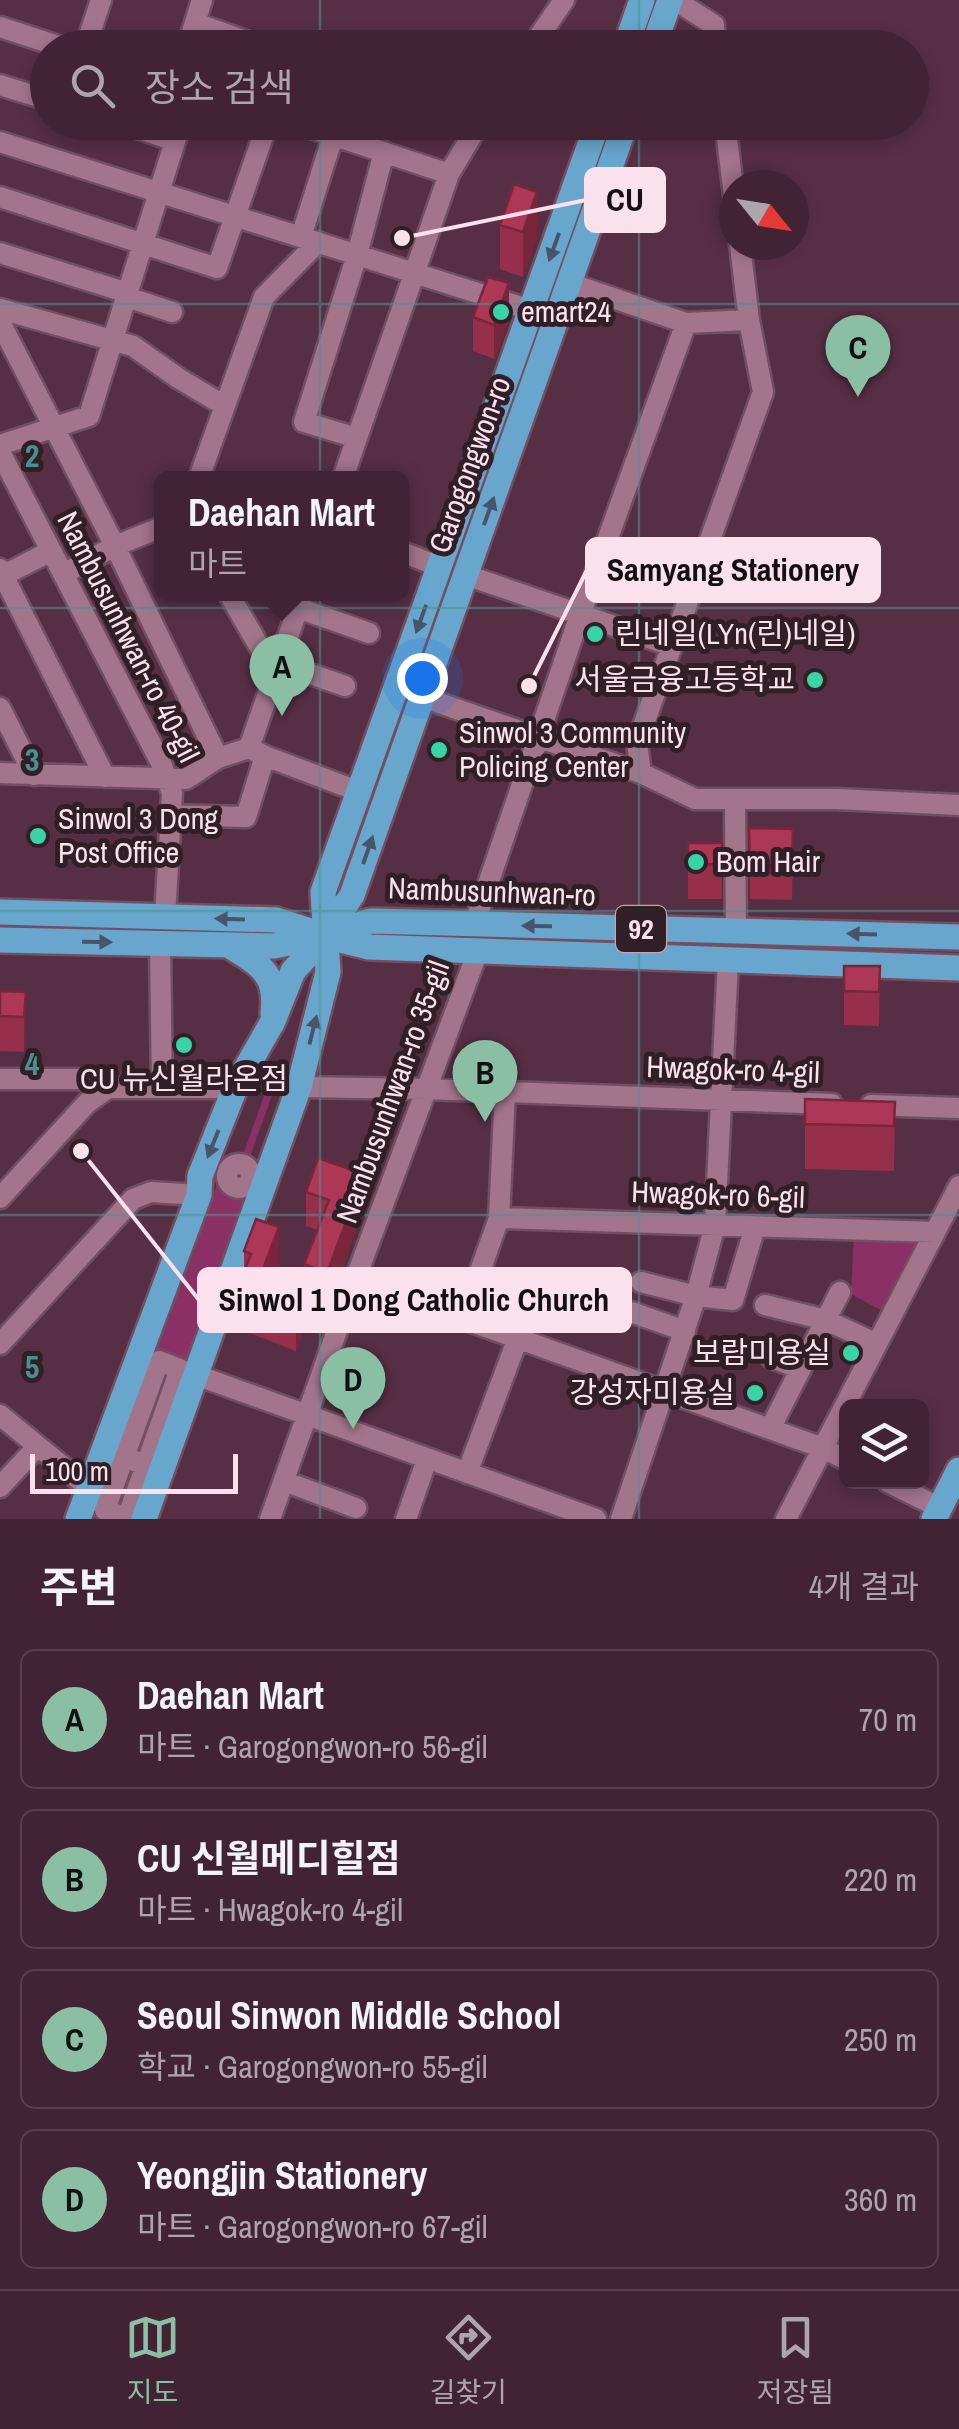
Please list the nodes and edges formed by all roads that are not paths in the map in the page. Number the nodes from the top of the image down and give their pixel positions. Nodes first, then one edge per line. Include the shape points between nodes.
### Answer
1 (101, 0) edge
2 (202, 0) edge
3 (564, 0) edge
4 (642, 0) edge
5 (672, 0) edge
6 (196, 23) junction
7 (0, 26) edge
8 (91, 30) edge
9 (193, 30) edge
10 (216, 30) edge
11 (543, 30) edge
12 (631, 30) edge
13 (660, 30) edge
14 (714, 30) edge
15 (30, 36) edge
16 (0, 85) edge
17 (30, 94) edge
18 (176, 140) edge
19 (262, 140) edge
20 (333, 140) edge
21 (346, 140) edge
22 (469, 140) edge
23 (592, 140) edge
24 (620, 140) edge
25 (727, 140) edge
26 (0, 142) edge
27 (384, 152) junction
28 (731, 170) edge
29 (449, 174) junction
30 (160, 192) junction
31 (0, 198) edge
32 (235, 216) junction
33 (309, 239) junction
34 (143, 244) junction
35 (0, 253) edge
36 (357, 254) junction
37 (742, 260) edge
38 (414, 272) junction
39 (570, 283) junction
40 (128, 295) junction
41 (0, 309) edge
42 (531, 310) junction
43 (172, 312) dead end
44 (749, 320) junction
45 (0, 322) edge
46 (686, 323) junction
47 (113, 340) junction
48 (225, 406) junction
49 (54, 426) junction
50 (357, 438) junction
51 (0, 448) edge
52 (202, 471) edge
53 (345, 471) edge
54 (154, 530) edge
55 (116, 546) junction
56 (51, 550) junction
57 (409, 555) edge
58 (440, 567) junction
59 (1, 574) edge
60 (63, 574) junction
61 (466, 576) junction
62 (233, 601) edge
63 (300, 601) edge
64 (580, 614) junction
65 (369, 633) dead end
66 (672, 646) junction
67 (279, 663) junction
68 (346, 686) dead end
69 (422, 697) junction
70 (0, 708) edge
71 (538, 737) junction
72 (257, 752) junction
73 (218, 758) junction
74 (641, 773) junction
75 (0, 774) edge
76 (34, 775) junction
77 (105, 777) junction
78 (167, 780) junction
79 (360, 792) junction
80 (736, 799) junction
81 (959, 804) edge
82 (171, 815) junction
83 (0, 912) edge
84 (164, 917) junction
85 (736, 931) junction
86 (324, 936) junction
87 (959, 937) edge
88 (476, 938) junction
89 (0, 940) edge
90 (160, 944) junction
91 (228, 945) junction
92 (728, 960) junction
93 (959, 968) edge
94 (272, 1021) junction
95 (0, 1078) edge
96 (299, 1087) junction
97 (108, 1088) junction
98 (162, 1088) junction
99 (235, 1088) junction
100 (426, 1089) junction
101 (504, 1092) junction
102 (720, 1100) junction
103 (959, 1108) edge
104 (228, 1174) dead end
105 (249, 1182) dead end
106 (959, 1186) edge
107 (199, 1196) junction
108 (0, 1198) edge
109 (499, 1218) junction
110 (714, 1225) junction
111 (756, 1226) junction
112 (935, 1232) junction
113 (355, 1280) junction
114 (641, 1282) dead end
115 (840, 1292) dead end
116 (696, 1296) junction
117 (765, 1305) dead end
118 (631, 1312) dead end
119 (463, 1318) junction
120 (826, 1320) junction
121 (685, 1331) junction
122 (518, 1338) junction
123 (0, 1344) edge
124 (876, 1344) junction
125 (770, 1358) dead end
126 (801, 1369) junction
127 (196, 1375) junction
128 (665, 1391) junction
129 (0, 1415) edge
130 (307, 1416) junction
131 (770, 1429) junction
132 (37, 1447) junction
133 (822, 1448) junction
134 (839, 1456) edge
135 (124, 1457) junction
136 (428, 1459) junction
137 (146, 1465) junction
138 (959, 1470) edge
139 (467, 1473) junction
140 (284, 1481) junction
141 (0, 1487) edge
142 (90, 1488) junction
143 (899, 1489) edge
144 (356, 1508) dead end
145 (936, 1513) edge
146 (78, 1519) edge
147 (144, 1519) edge
148 (270, 1519) edge
149 (406, 1519) edge
150 (596, 1519) edge
151 (621, 1519) edge
152 (786, 1519) edge

1 - 8 street
2 - 6 street
3 - 11 street
4 - 12 main road
5 - 13 main road
5 - 14 street
6 - 9 street
6 - 10 street
7 - 15 street
16 - 17 street
18 - 30 street
19 - 32 street
20 - 33 street
21 - 27 street
22 - 29 street
23 -> 42 main road, Garogongwon-ro
24 - 39 main road, Garogongwon-ro
25 - 28 street
26 - 30 street
27 - 29 street
27 - 36 street
29 - 38 street
30 - 32 street
30 - 34 street
31 - 34 street
32 - 33 street
32 - 34 street via 217,268
33 - 36 street
33 - 48 street via 264,298
34 - 40 street
35 - 40 street
36 - 38 street
36 - 50 street via 304,422
37 - 44 street
38 - 42 street
38 - 50 street
39 - 46 street
61 -> 39 main road, Garogongwon-ro
40 - 43 street
40 - 47 street
41 - 47 street
42 - 58 main road, Garogongwon-ro
44 - 46 street
44 - 66 street via 763,392
45 - 49 street
46 - 64 street, Nambusunhwan-ro 35-gil
47 - 48 street
47 - 49 street via 89,416
48 - 52 street
49 - 51 street
49 - 55 street
50 - 53 street
51 - 56 street, Nambusunhwan-ro 40-gil
54 - 55 street
55 - 60 street
55 - 73 street
56 - 59 street
56 - 60 street, Nambusunhwan-ro 40-gil
57 - 58 street, Garogongwon-ro
58 -> 79 main road, Garogongwon-ro
59 - 77 street
60 - 78 street, Nambusunhwan-ro 40-gil
61 - 64 street
61 - 69 main road, Garogongwon-ro
62 - 67 street via 263,653
63 - 65 street
63 - 67 street
64 - 66 street
64 - 71 street, Nambusunhwan-ro 35-gil
66 - 74 street via 637,742
67 - 68 street
67 - 72 street
69 - 71 street
86 -> 69 main road, Garogongwon-ro via 352,895
70 - 76 street
71 - 74 street
71 - 88 street, Nambusunhwan-ro 35-gil
72 - 73 street
72 - 79 street
72 - 82 street via 246,817
73 - 78 street via 186,779
74 - 80 street via 695,799
75 - 76 street
76 - 77 street
77 - 78 street
78 - 82 street, Nambusunhwan-ro 40-gil
79 - 86 main road, Garogongwon-ro via 323,892
80 - 81 street
80 - 85 street
82 - 84 street, Nambusunhwan-ro 40-gil
83 - 84 main road, Nambusunhwan-ro / 92
86 -> 84 main road, Nambusunhwan-ro / 92 via 276,920
87 -> 85 main road, Nambusunhwan-ro / 92
85 -> 88 main road, Nambusunhwan-ro / 92
86 - 88 main road, Nambusunhwan-ro / 92 via 369,947
86 - 91 main road, Nambusunhwan-ro / 92 via 274,946
86 - 94 main road, Garogongwon-ro via 293,971
96 -> 86 main road, Garogongwon-ro via 328,972
88 - 92 main road, Nambusunhwan-ro / 92
88 - 100 street, Nambusunhwan-ro 35-gil
89 -> 90 main road, Nambusunhwan-ro / 92
90 - 91 main road, Nambusunhwan-ro / 92
90 - 98 street
91 - 94 main road via 272,981
92 - 93 main road, Nambusunhwan-ro / 92
92 - 102 street
94 - 99 main road, Garogongwon-ro
95 - 97 street via 80,1078
96 - 100 street, Hwagok-ro 4-gil
96 - 127 main road, Garogongwon-ro
97 - 98 street
97 - 108 street via 87,1102
98 - 99 street
99 -> 107 main road, Garogongwon-ro via 200,1176
100 - 101 street, Hwagok-ro 4-gil
100 - 113 street, Nambusunhwan-ro 35-gil
101 - 102 street, Hwagok-ro 4-gil
101 - 109 street
102 - 103 street, Hwagok-ro 4-gil
102 - 110 street
104 - 105 street via 235,1187
106 - 112 street
107 - 123 street via 151,1192 133,1199
107 - 142 main road, Garogongwon-ro
109 - 110 street, Hwagok-ro 6-gil
109 - 119 street
110 - 111 street, Hwagok-ro 6-gil
110 - 116 street
111 - 112 street, Hwagok-ro 6-gil
111 - 116 street via 733,1300
112 - 124 street
113 - 119 street
113 - 130 street, Nambusunhwan-ro 35-gil
114 - 116 street
115 - 120 street
116 - 121 street
117 - 120 street
118 - 121 street
119 - 122 street
120 - 124 street
120 - 126 street
121 - 128 street
122 - 128 street
122 - 139 street
124 - 133 street
125 - 126 street
126 - 131 street
127 - 130 street
127 - 147 main road, Garogongwon-ro
128 - 131 street
128 - 151 street
129 - 132 street
130 - 136 street
130 - 140 street, Nambusunhwan-ro 35-gil
131 - 133 street
132 - 141 street
132 - 142 street
133 - 134 street
133 - 152 street
135 - 137 street
135 - 137 street via 105,1510 126,1518
135 - 137 street via 158,1361 180,1369
136 - 139 street
136 - 149 street
138 - 145 main road
139 - 150 street
140 - 144 street
140 - 148 street, Nambusunhwan-ro 35-gil
142 - 146 main road, Garogongwon-ro
143 - 145 street

